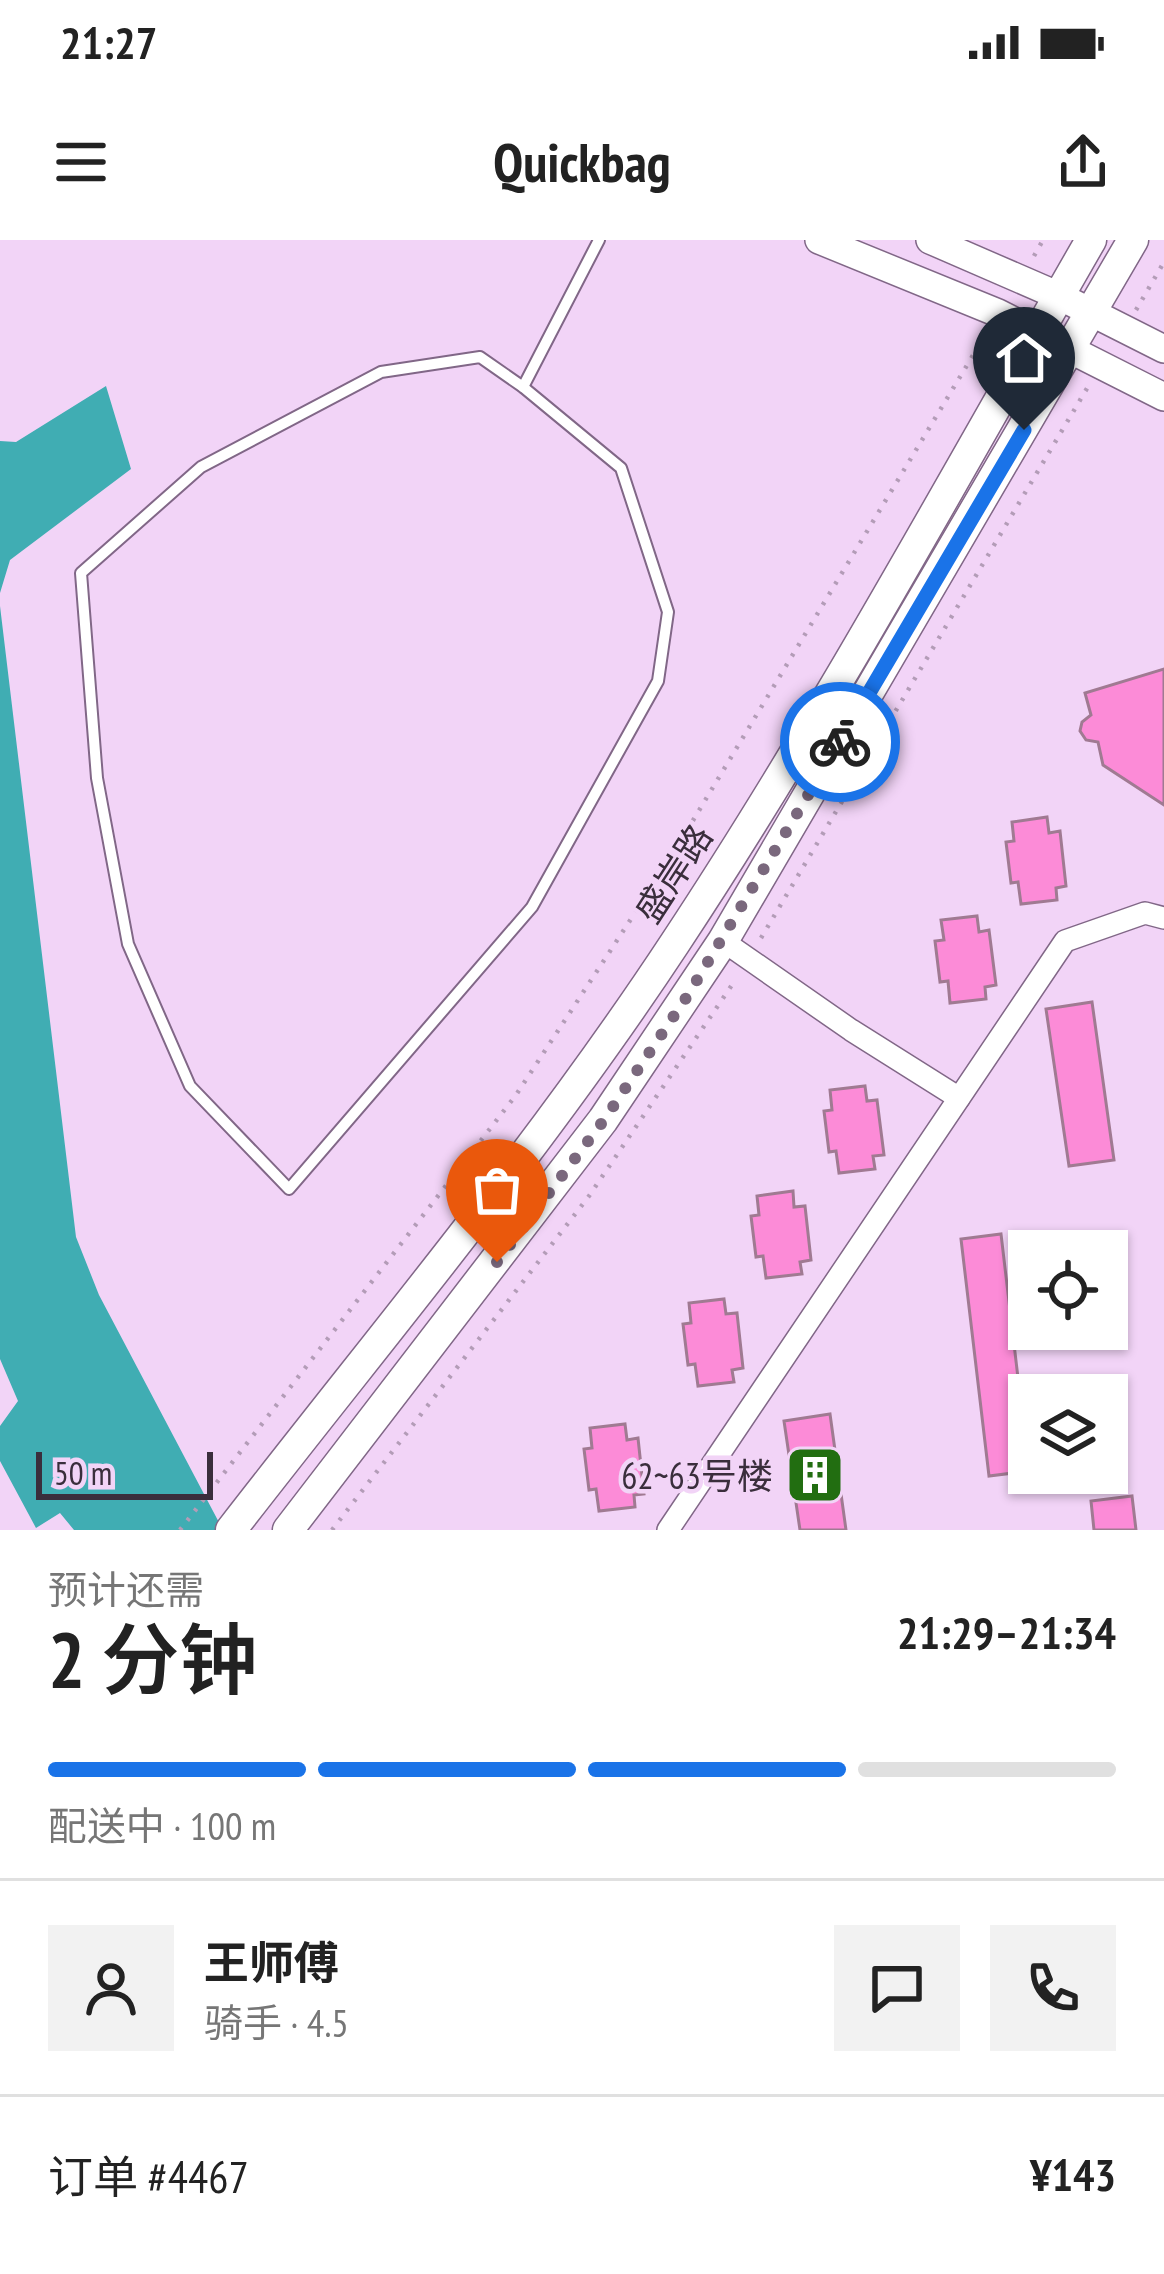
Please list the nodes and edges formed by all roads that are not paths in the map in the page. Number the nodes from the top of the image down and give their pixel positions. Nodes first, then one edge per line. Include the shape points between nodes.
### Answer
1 (599, 240) edge
2 (819, 240) edge
3 (930, 240) edge
4 (1091, 240) edge
5 (1133, 240) edge
6 (1059, 296) junction
7 (1092, 312) junction
8 (1039, 335) junction
9 (1164, 349) edge
10 (1070, 352) junction
11 (524, 387) junction
12 (1164, 398) edge
13 (1164, 918) edge
14 (723, 941) junction
15 (959, 1098) junction
16 (231, 1530) edge
17 (288, 1530) edge
18 (668, 1530) edge

1 - 11 lane
2 - 8 main road
3 - 6 main road
4 - 6 main road, 盛岸路
5 - 7 main road
6 - 7 main road
6 - 8 main road, 盛岸路
7 - 9 main road
7 - 10 main road
8 - 10 main road
8 - 16 main road, 盛岸路 via 674,945 464,1234
10 - 12 main road
10 - 14 main road
11 - 11 lane via 480,357 381,372 201,467 81,573 97,778 128,944 190,1086 289,1189 532,907 658,681 668,612 621,468
13 - 15 street via 1145,913 1065,940
14 - 15 street
14 - 17 main road via 604,1120
15 - 18 street

